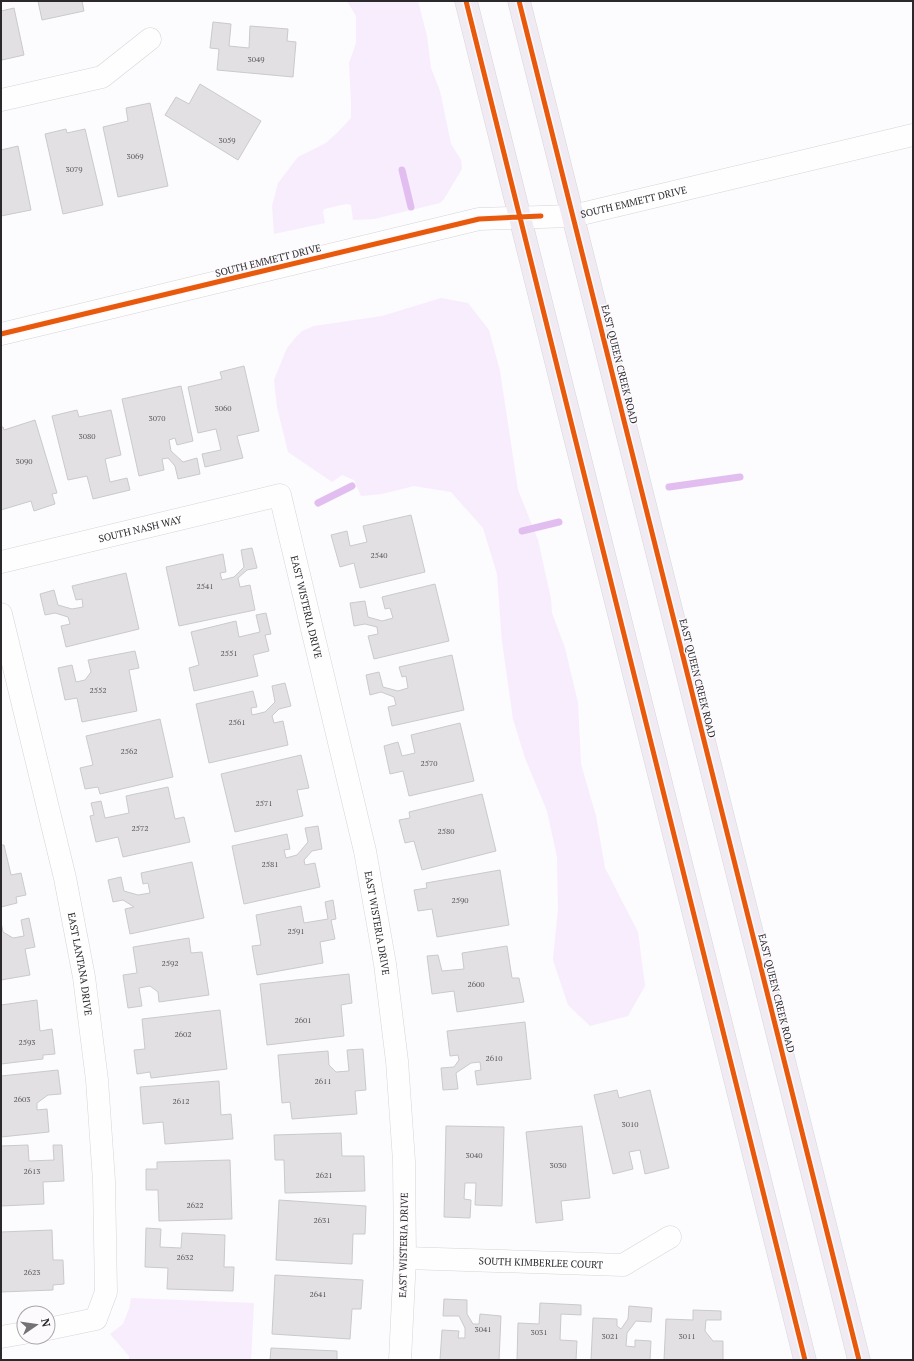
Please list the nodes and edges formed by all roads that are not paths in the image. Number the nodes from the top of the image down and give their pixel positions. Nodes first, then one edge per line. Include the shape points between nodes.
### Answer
1 (466, 1) edge
2 (520, 1) edge
3 (150, 39) dead end
4 (1, 100) edge
5 (913, 135) edge
6 (573, 216) junction
7 (530, 217) junction
8 (1, 334) edge
9 (280, 495) joint
10 (1, 562) edge
11 (1, 614) edge
12 (670, 1237) dead end
13 (404, 1258) junction
14 (56, 1327) edge
15 (16, 1334) edge
16 (1, 1337) edge
17 (400, 1360) edge
18 (805, 1360) edge
19 (859, 1360) edge

1 - 7 main road
2 - 6 main road, EAST QUEEN CREEK ROAD
3 - 4 street via 102,76
5 - 6 street, SOUTH EMMETT DRIVE
6 - 7 street, SOUTH EMMETT DRIVE
6 - 19 main road, EAST QUEEN CREEK ROAD
7 - 8 street, SOUTH EMMETT DRIVE via 479,219
7 - 18 main road
9 - 10 street, SOUTH NASH WAY
9 - 13 street, EAST WISTERIA DRIVE via 365,851 385,964 397,1061 404,1161
11 - 14 street, EAST LANTANA DRIVE via 65,878 84,977 97,1080 104,1181 106,1292 96,1320
12 - 13 street, SOUTH KIMBERLEE COURT via 623,1265
13 - 17 street, EAST WISTERIA DRIVE
15 - 16 street

